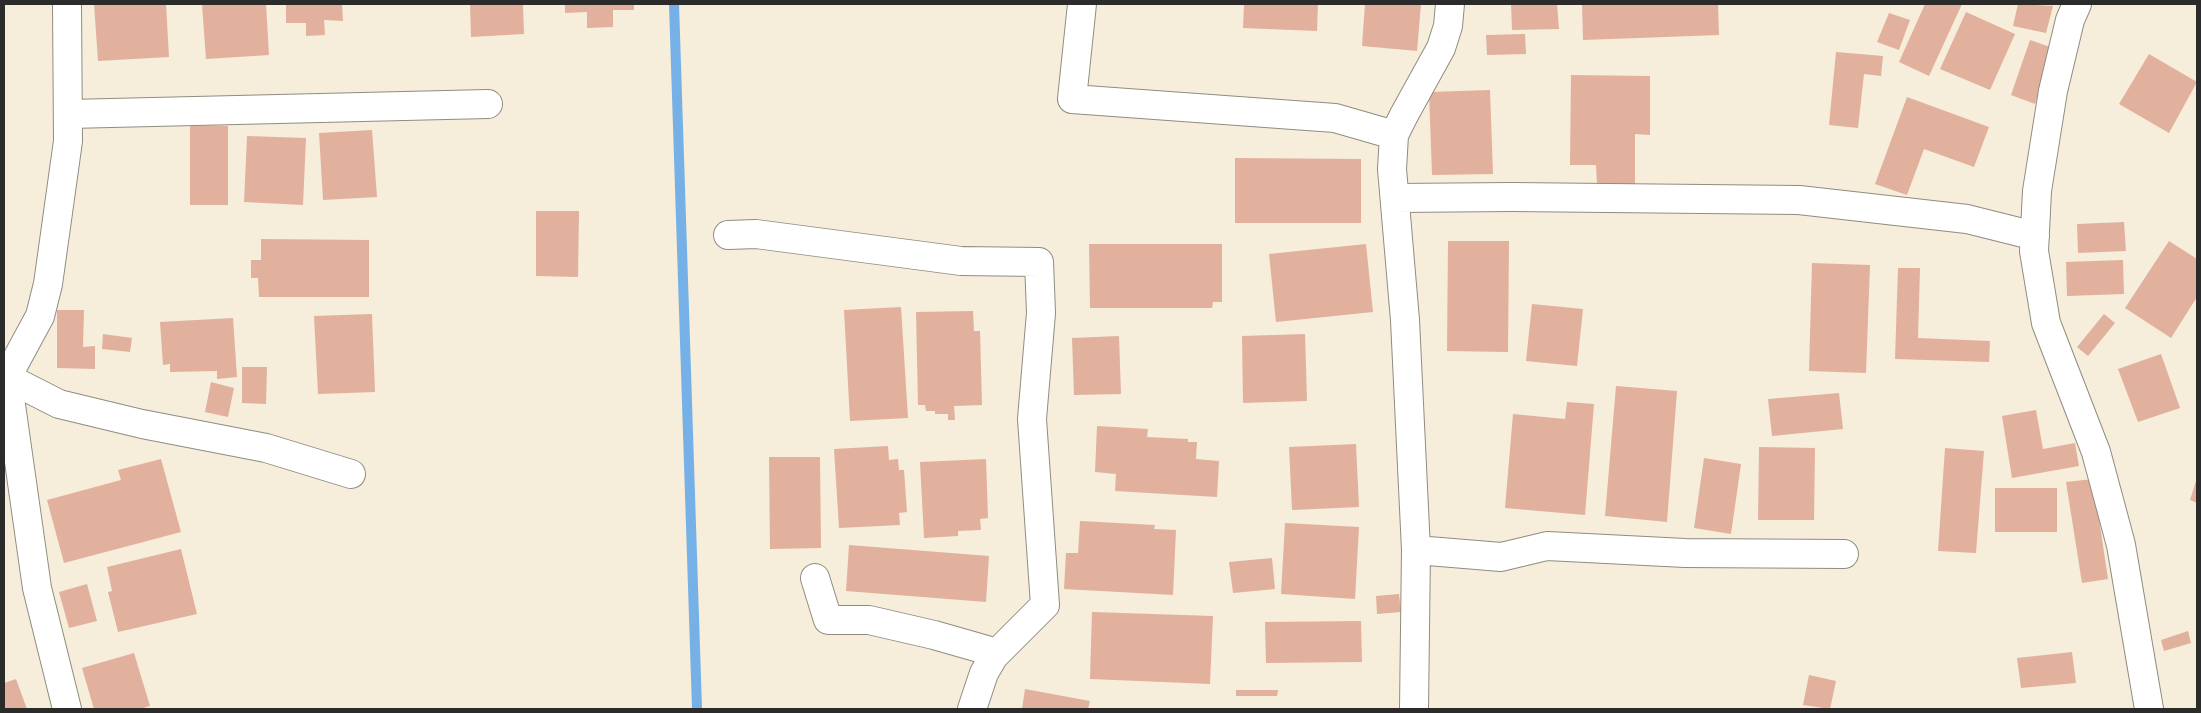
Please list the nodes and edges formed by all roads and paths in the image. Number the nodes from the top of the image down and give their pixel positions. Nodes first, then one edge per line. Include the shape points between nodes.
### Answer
1 (67, 4) edge
2 (1082, 4) edge
3 (1450, 4) edge
4 (2077, 4) edge
5 (488, 104) dead end
6 (69, 114) junction
7 (1394, 135) junction
8 (1395, 198) junction
9 (728, 235) dead end
10 (2035, 236) junction
11 (5, 376) edge
12 (351, 474) dead end
13 (1416, 550) junction
14 (1844, 554) dead end
15 (815, 578) dead end
16 (997, 653) junction
17 (67, 709) edge
18 (972, 709) edge
19 (1414, 709) edge
20 (2149, 709) edge

1 - 6 street
2 - 7 street via 1072,99 1335,118
3 - 7 street via 1441,48
4 - 10 street via 2052,91 2037,191
5 - 6 street
6 - 11 street via 48,284 40,316
7 - 8 street via 1392,169
8 - 10 street via 1799,200 1967,220
8 - 13 street via 1405,320
9 - 16 street via 756,234 962,260 1039,262 1041,313 1032,418 1045,605
10 - 20 street via 2034,251 2046,323 2096,452 2121,546
11 - 12 street via 59,404 266,448
11 - 17 street via 37,588
13 - 14 street via 1501,557 1547,546 1685,553
13 - 19 street
15 - 16 street via 828,620 869,620
16 - 18 street via 984,673

